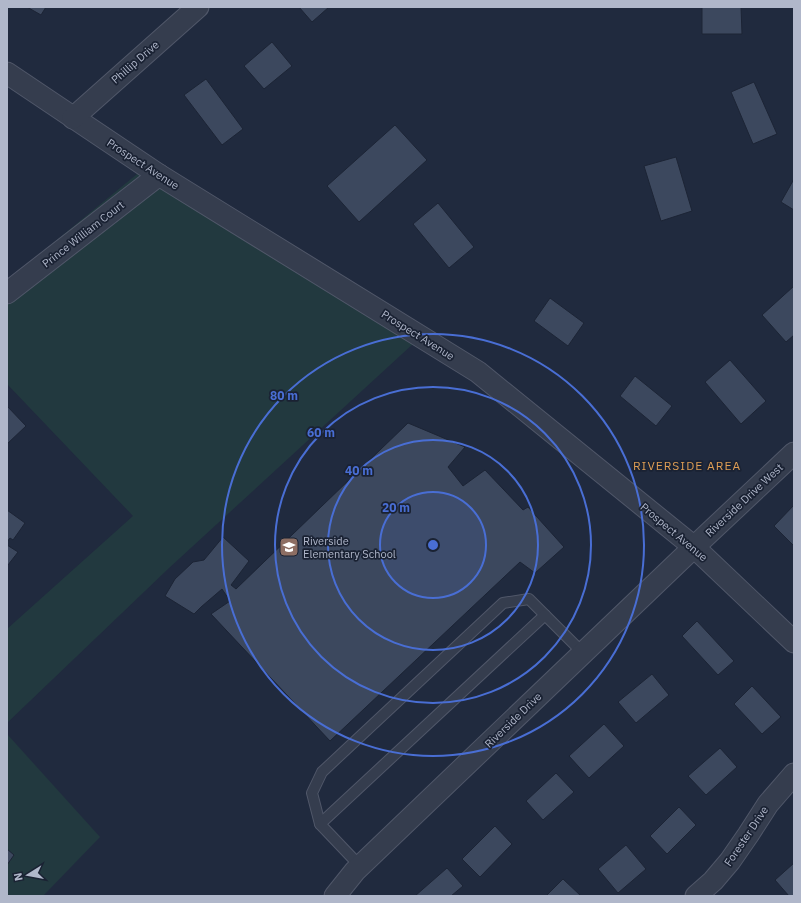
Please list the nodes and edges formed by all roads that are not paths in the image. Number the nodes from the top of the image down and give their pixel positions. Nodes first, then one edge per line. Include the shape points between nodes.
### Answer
1 (198, 7) edge
2 (7, 73) edge
3 (73, 118) junction
4 (159, 175) junction
5 (7, 293) edge
6 (794, 453) edge
7 (694, 547) junction
8 (545, 615) junction
9 (794, 642) edge
10 (584, 653) junction
11 (794, 774) edge
12 (320, 824) junction
13 (360, 866) junction
14 (341, 894) edge
15 (696, 896) edge

1 - 3 street, Phillip Drive
2 - 3 street, Prospect Avenue
3 - 4 street, Prospect Avenue
4 - 5 street, Prince William Court
4 - 7 street, Prospect Avenue via 478,372
6 - 7 street, Riverside Drive West
7 - 9 street, Prospect Avenue
7 - 10 street, Riverside Drive
8 - 10 lane
8 - 12 lane
8 - 12 lane via 529,599 503,604 497,609 322,772 312,793
10 - 13 street, Riverside Drive
11 - 15 street, Forester Drive via 768,804 730,861
12 - 13 lane
13 - 14 street, Riverside Drive

